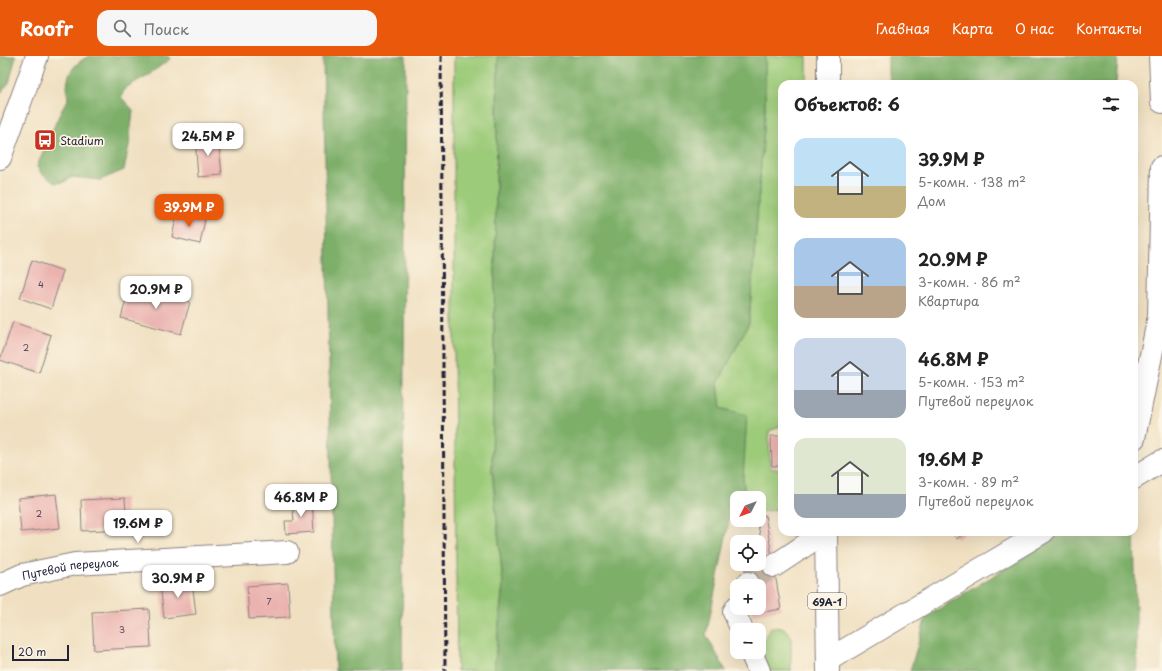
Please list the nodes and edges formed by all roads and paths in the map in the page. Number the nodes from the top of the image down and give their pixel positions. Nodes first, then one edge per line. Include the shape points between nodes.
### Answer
1 (37, 56) edge
2 (828, 56) edge
3 (1160, 56) edge
4 (828, 80) edge
5 (1162, 102) edge
6 (0, 158) edge
7 (1162, 167) edge
8 (1138, 418) edge
9 (1162, 461) edge
10 (1138, 476) edge
11 (820, 536) edge
12 (826, 536) edge
13 (1037, 536) edge
14 (287, 552) dead end
15 (774, 566) tunnel mouth
16 (0, 584) edge
17 (754, 659) edge
18 (828, 665) edge
19 (759, 671) edge

1 - 6 street
2 - 4 street
3 - 5 street
7 - 8 street via 1159,316
9 - 10 street
11 - 15 street
12 - 18 street, 69А-1
13 - 18 street
14 - 16 street, Путевой переулок via 75,564 22,575
17 - 19 street

